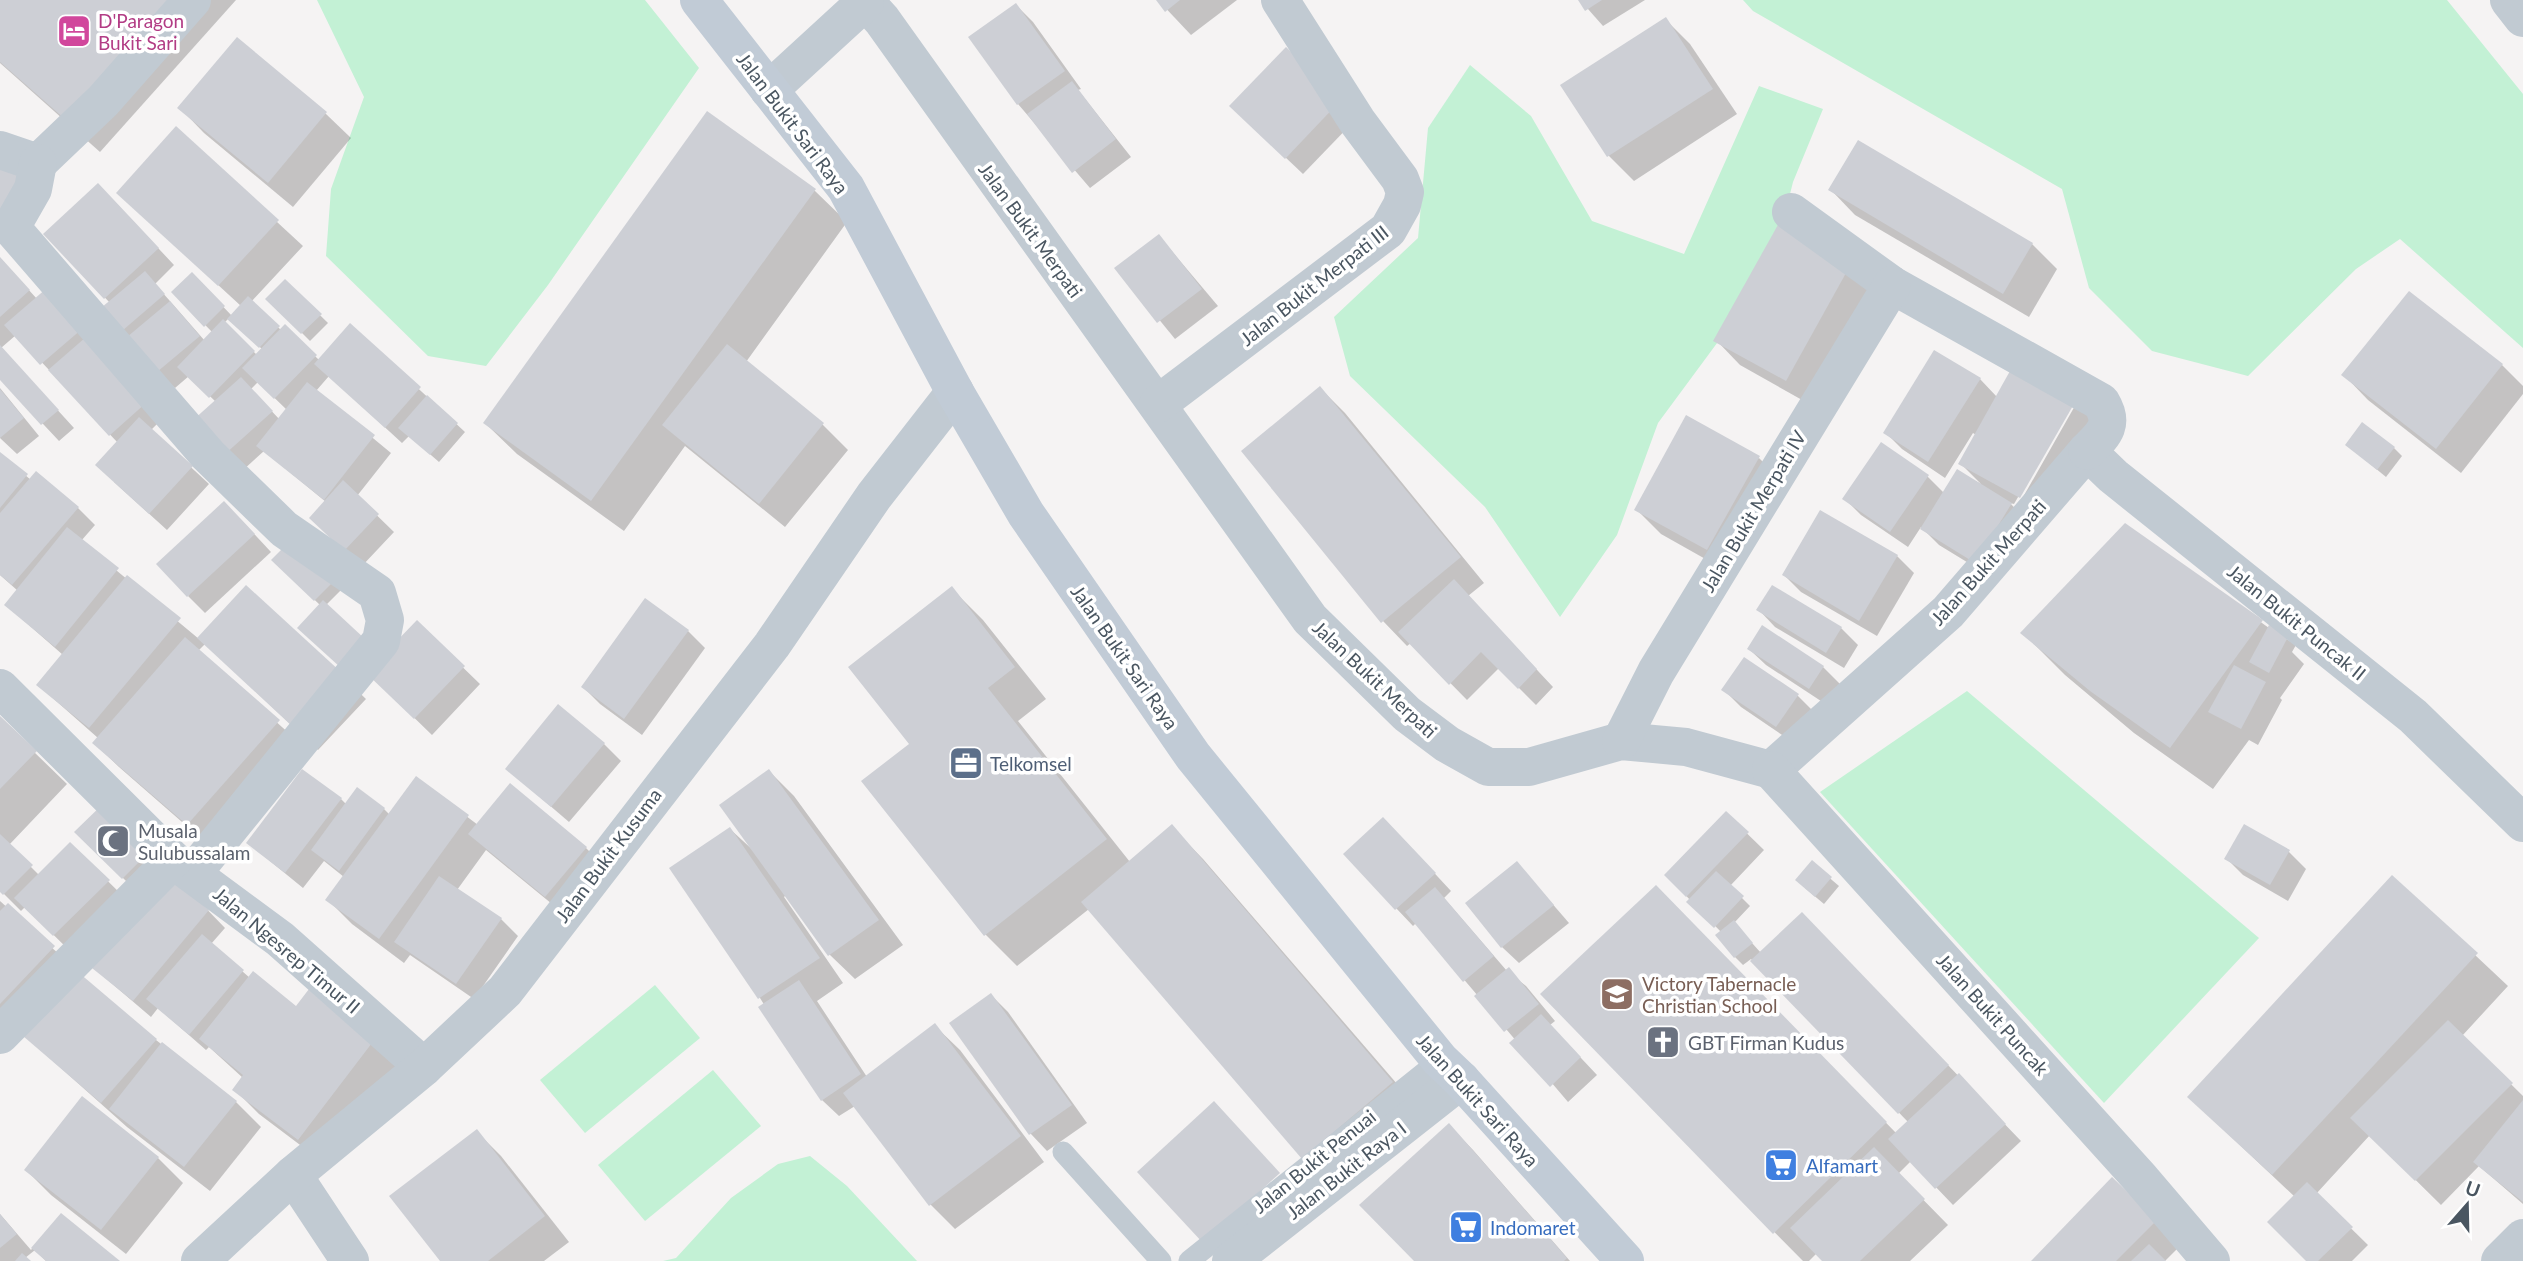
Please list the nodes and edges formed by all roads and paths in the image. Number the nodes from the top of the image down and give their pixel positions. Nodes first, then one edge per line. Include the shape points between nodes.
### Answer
1 (192, 0) edge
2 (699, 0) edge
3 (1280, 0) edge
4 (2509, 0) edge
5 (877, 5) edge
6 (2523, 18) edge
7 (769, 90) junction
8 (0, 150) edge
9 (38, 163) junction
10 (1791, 212) dead end
11 (1892, 285) junction
12 (955, 392) junction
13 (1158, 404) junction
14 (2076, 463) junction
15 (0, 688) edge
16 (1621, 741) junction
17 (1771, 770) junction
18 (2523, 823) edge
19 (183, 866) junction
20 (0, 1035) edge
21 (424, 1067) junction
22 (1450, 1070) junction
23 (1063, 1152) dead end
24 (293, 1175) junction
25 (2523, 1238) edge
26 (200, 1261) edge
27 (350, 1261) edge
28 (1161, 1261) edge
29 (1189, 1261) edge
30 (1231, 1261) edge
31 (1625, 1261) edge
32 (2211, 1261) edge
33 (2501, 1261) edge

1 - 9 street via 103,101
2 - 7 street, Jalan Bukit Sari Raya
3 - 13 street, Jalan Bukit Merpati III via 1399,179 1405,192 1402,205 1388,230
4 - 6 street
5 - 7 street
5 - 13 street, Jalan Bukit Merpati via 1061,273
7 - 12 street, Jalan Bukit Sari Raya via 846,188
8 - 9 street
9 - 19 street via 33,188 13,224 15,232 208,455 284,529 377,593 385,620 381,640
10 - 11 street
11 - 14 street, Jalan Bukit Merpati via 2101,402 2109,415 2105,434
11 - 16 street, Jalan Bukit Merpati IV via 1656,672
12 - 21 street, Jalan Bukit Kusuma via 874,496 772,645 505,991
12 - 22 street, Jalan Bukit Sari Raya via 1026,514 1193,756
13 - 16 street, Jalan Bukit Merpati via 1310,619 1407,714 1447,744 1489,767 1529,767
14 - 17 street, Jalan Bukit Merpati via 1948,612
14 - 18 street, Jalan Bukit Puncak II via 2113,476 2413,716
15 - 19 street, Jalan Ngesrep Timur II
16 - 17 street, Jalan Bukit Merpati via 1686,747
17 - 32 street, Jalan Bukit Puncak
19 - 20 street
19 - 21 street, Jalan Ngesrep Timur II via 280,939
21 - 24 street, Jalan Bukit Kusuma
22 - 29 lane, Jalan Bukit Penuai
22 - 30 street, Jalan Bukit Raya I
22 - 31 street, Jalan Bukit Sari Raya
23 - 28 lane
24 - 26 street, Jalan Bukit Kusuma
24 - 27 street
25 - 33 street

